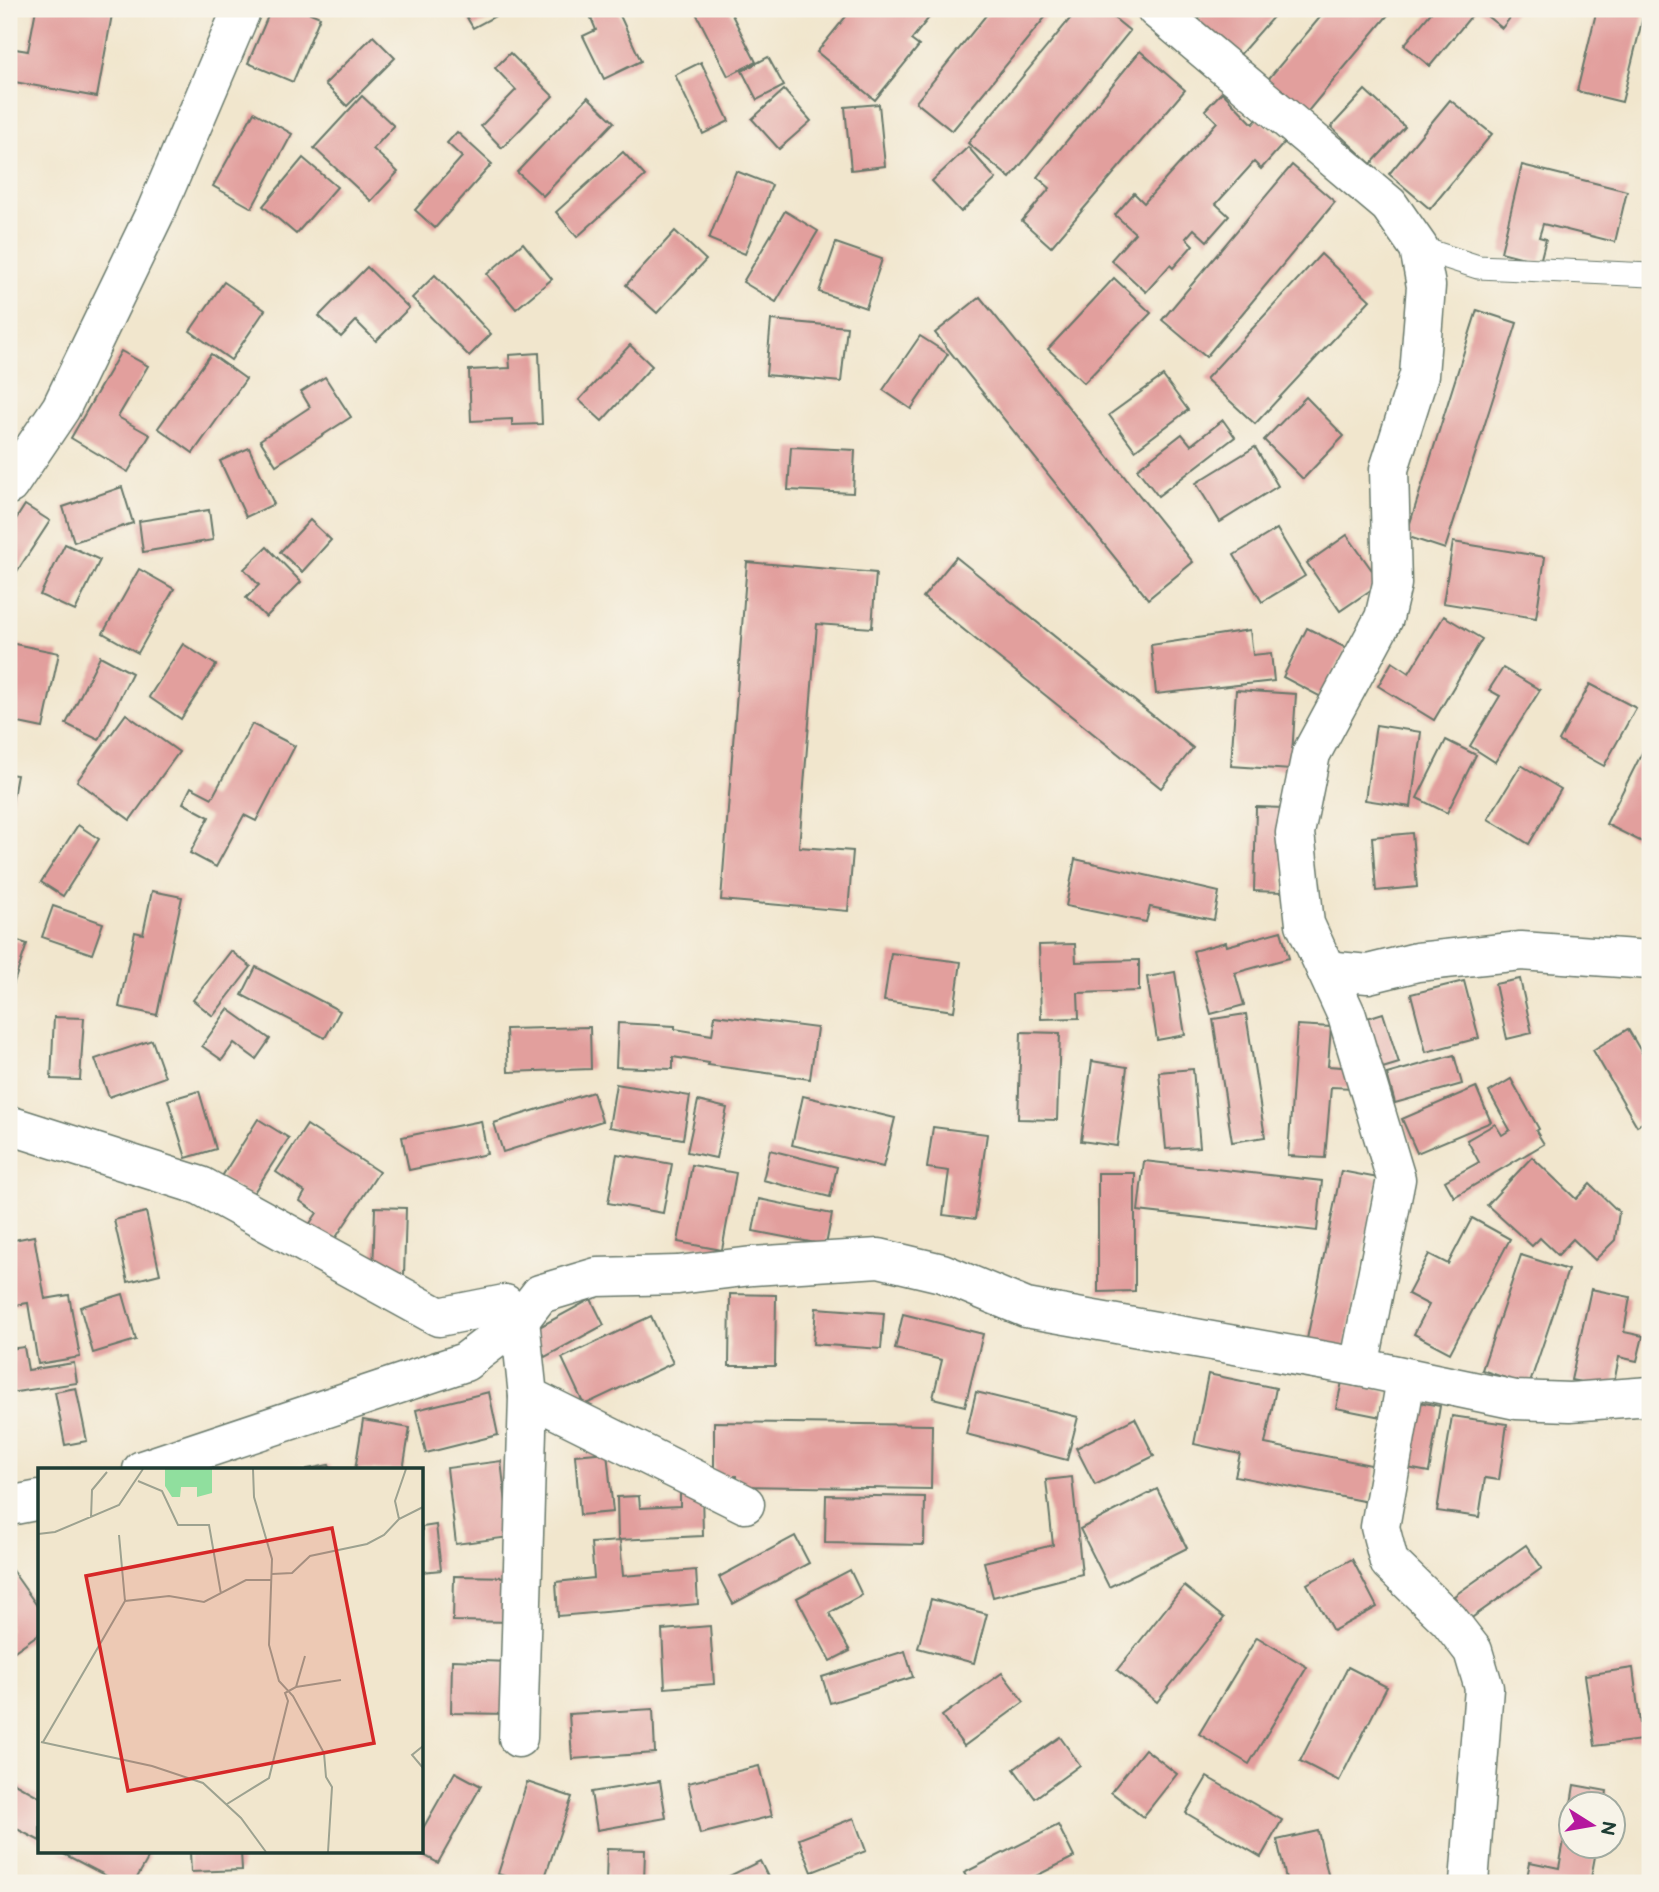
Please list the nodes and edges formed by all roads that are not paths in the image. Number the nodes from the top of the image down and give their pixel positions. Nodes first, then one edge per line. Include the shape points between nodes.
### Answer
1 (242, 9) edge
2 (1156, 9) edge
3 (1419, 248) junction
4 (1650, 275) edge
5 (9, 485) edge
6 (1650, 960) edge
7 (1326, 970) junction
8 (9, 1125) edge
9 (520, 1320) junction
10 (1359, 1367) junction
11 (1406, 1379) junction
12 (528, 1396) junction
13 (1650, 1396) edge
14 (148, 1468) edge
15 (38, 1500) edge
16 (745, 1504) dead end
17 (9, 1506) edge
18 (518, 1738) dead end
19 (1469, 1883) edge

1 - 5 street via 156,211 61,408
2 - 3 street via 1389,205
3 - 4 lane via 1478,267
3 - 7 street via 1426,286 1419,375 1389,469 1392,584 1384,618 1311,754 1295,832 1305,924
6 - 7 street via 1521,951 1417,962 1368,974
7 - 10 street via 1347,1016 1396,1179
8 - 9 street via 201,1186 439,1317 505,1304
9 - 10 street via 540,1294 597,1277 879,1258 942,1273 1027,1307
9 - 12 street
9 - 14 street via 465,1362
10 - 11 street
11 - 13 street via 1516,1400 1570,1402
11 - 19 street via 1380,1527 1389,1562 1473,1651 1484,1688
12 - 16 street
12 - 18 street
15 - 17 street

